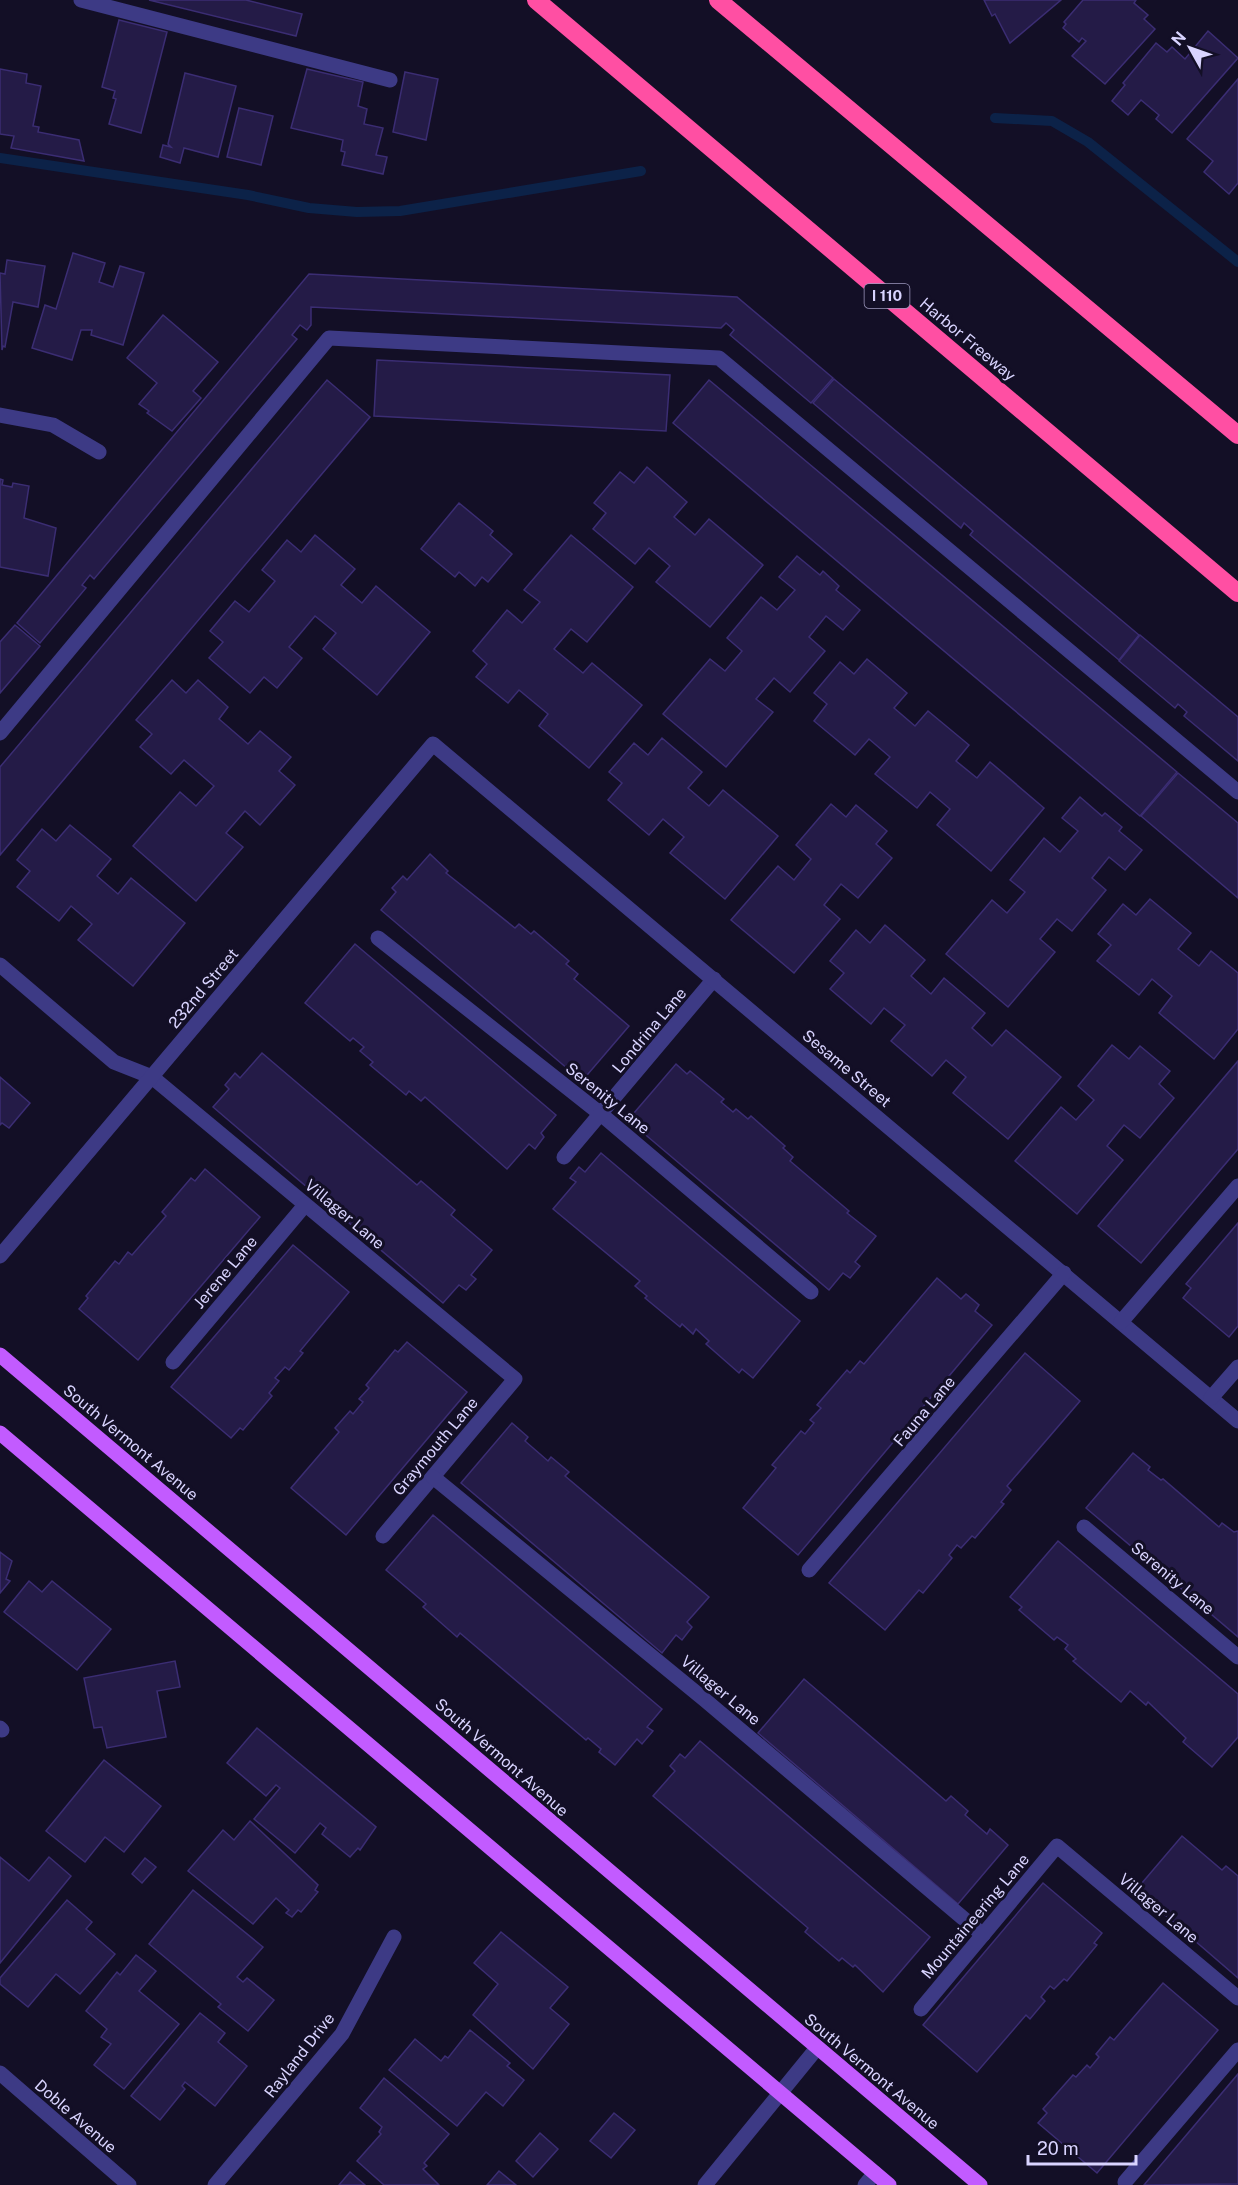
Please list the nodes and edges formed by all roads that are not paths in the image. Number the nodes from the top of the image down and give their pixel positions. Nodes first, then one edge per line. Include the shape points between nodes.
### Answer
1 (81, 0) edge
2 (536, 0) edge
3 (718, 0) edge
4 (390, 80) dead end
5 (0, 415) edge
6 (1238, 435) edge
7 (99, 452) dead end
8 (1238, 593) edge
9 (0, 733) edge
10 (433, 744) joint
11 (1238, 792) edge
12 (378, 938) dead end
13 (0, 965) edge
14 (714, 979) junction
15 (152, 1077) junction
16 (602, 1115) junction
17 (564, 1157) dead end
18 (1238, 1186) edge
19 (305, 1205) junction
20 (0, 1256) edge
21 (1064, 1273) junction
22 (811, 1292) dead end
23 (1121, 1322) junction
24 (0, 1355) edge
25 (173, 1362) dead end
26 (1238, 1367) edge
27 (515, 1379) joint
28 (1211, 1398) junction
29 (1238, 1421) edge
30 (0, 1433) edge
31 (433, 1477) junction
32 (1084, 1527) dead end
33 (382, 1536) dead end
34 (809, 1570) dead end
35 (1238, 1657) edge
36 (1056, 1846) joint
37 (982, 1935) junction
38 (394, 1937) dead end
39 (1238, 1998) edge
40 (921, 2008) dead end
41 (817, 2048) junction
42 (1238, 2050) edge
43 (0, 2073) edge
44 (781, 2093) junction
45 (875, 2173) junction
46 (1125, 2182) dead end
47 (129, 2185) edge
48 (215, 2185) edge
49 (705, 2185) edge
50 (865, 2185) edge
51 (889, 2185) edge
52 (980, 2185) edge

1 - 4 street
2 - 8 highway, Harbor Freeway / I 110
3 - 6 highway
5 - 7 street via 53,425
9 - 11 street via 329,338 719,358
10 - 14 street, Sesame Street
10 - 15 street, 232nd Street
12 - 16 street, Serenity Lane
13 - 15 street, Villager Lane via 114,1062
14 - 16 street, Londrina Lane
14 - 21 street, Sesame Street
15 - 19 street, Villager Lane
15 - 20 street, 232nd Street
16 - 17 street, Londrina Lane
16 - 22 street, Serenity Lane
18 - 23 street
19 - 25 street, Jerene Lane
19 - 27 street, Villager Lane
21 - 23 street, Sesame Street
21 - 34 street, Fauna Lane
23 - 28 street, Sesame Street
24 - 41 main road, South Vermont Avenue
26 - 28 street
27 - 31 street, Graymouth Lane
28 - 29 street, Sesame Street
30 - 44 main road
31 - 33 street, Graymouth Lane
31 - 37 street, Villager Lane via 714,1707
32 - 35 street, Serenity Lane
36 - 37 street, Mountaineering Lane
36 - 39 street, Villager Lane
37 - 40 street, Mountaineering Lane
38 - 48 street, Rayland Drive via 342,2034
41 - 44 street
41 - 52 main road, South Vermont Avenue
42 - 46 street
43 - 47 street, Doble Avenue
44 - 45 main road
44 - 49 street
45 - 50 street
45 - 51 main road

